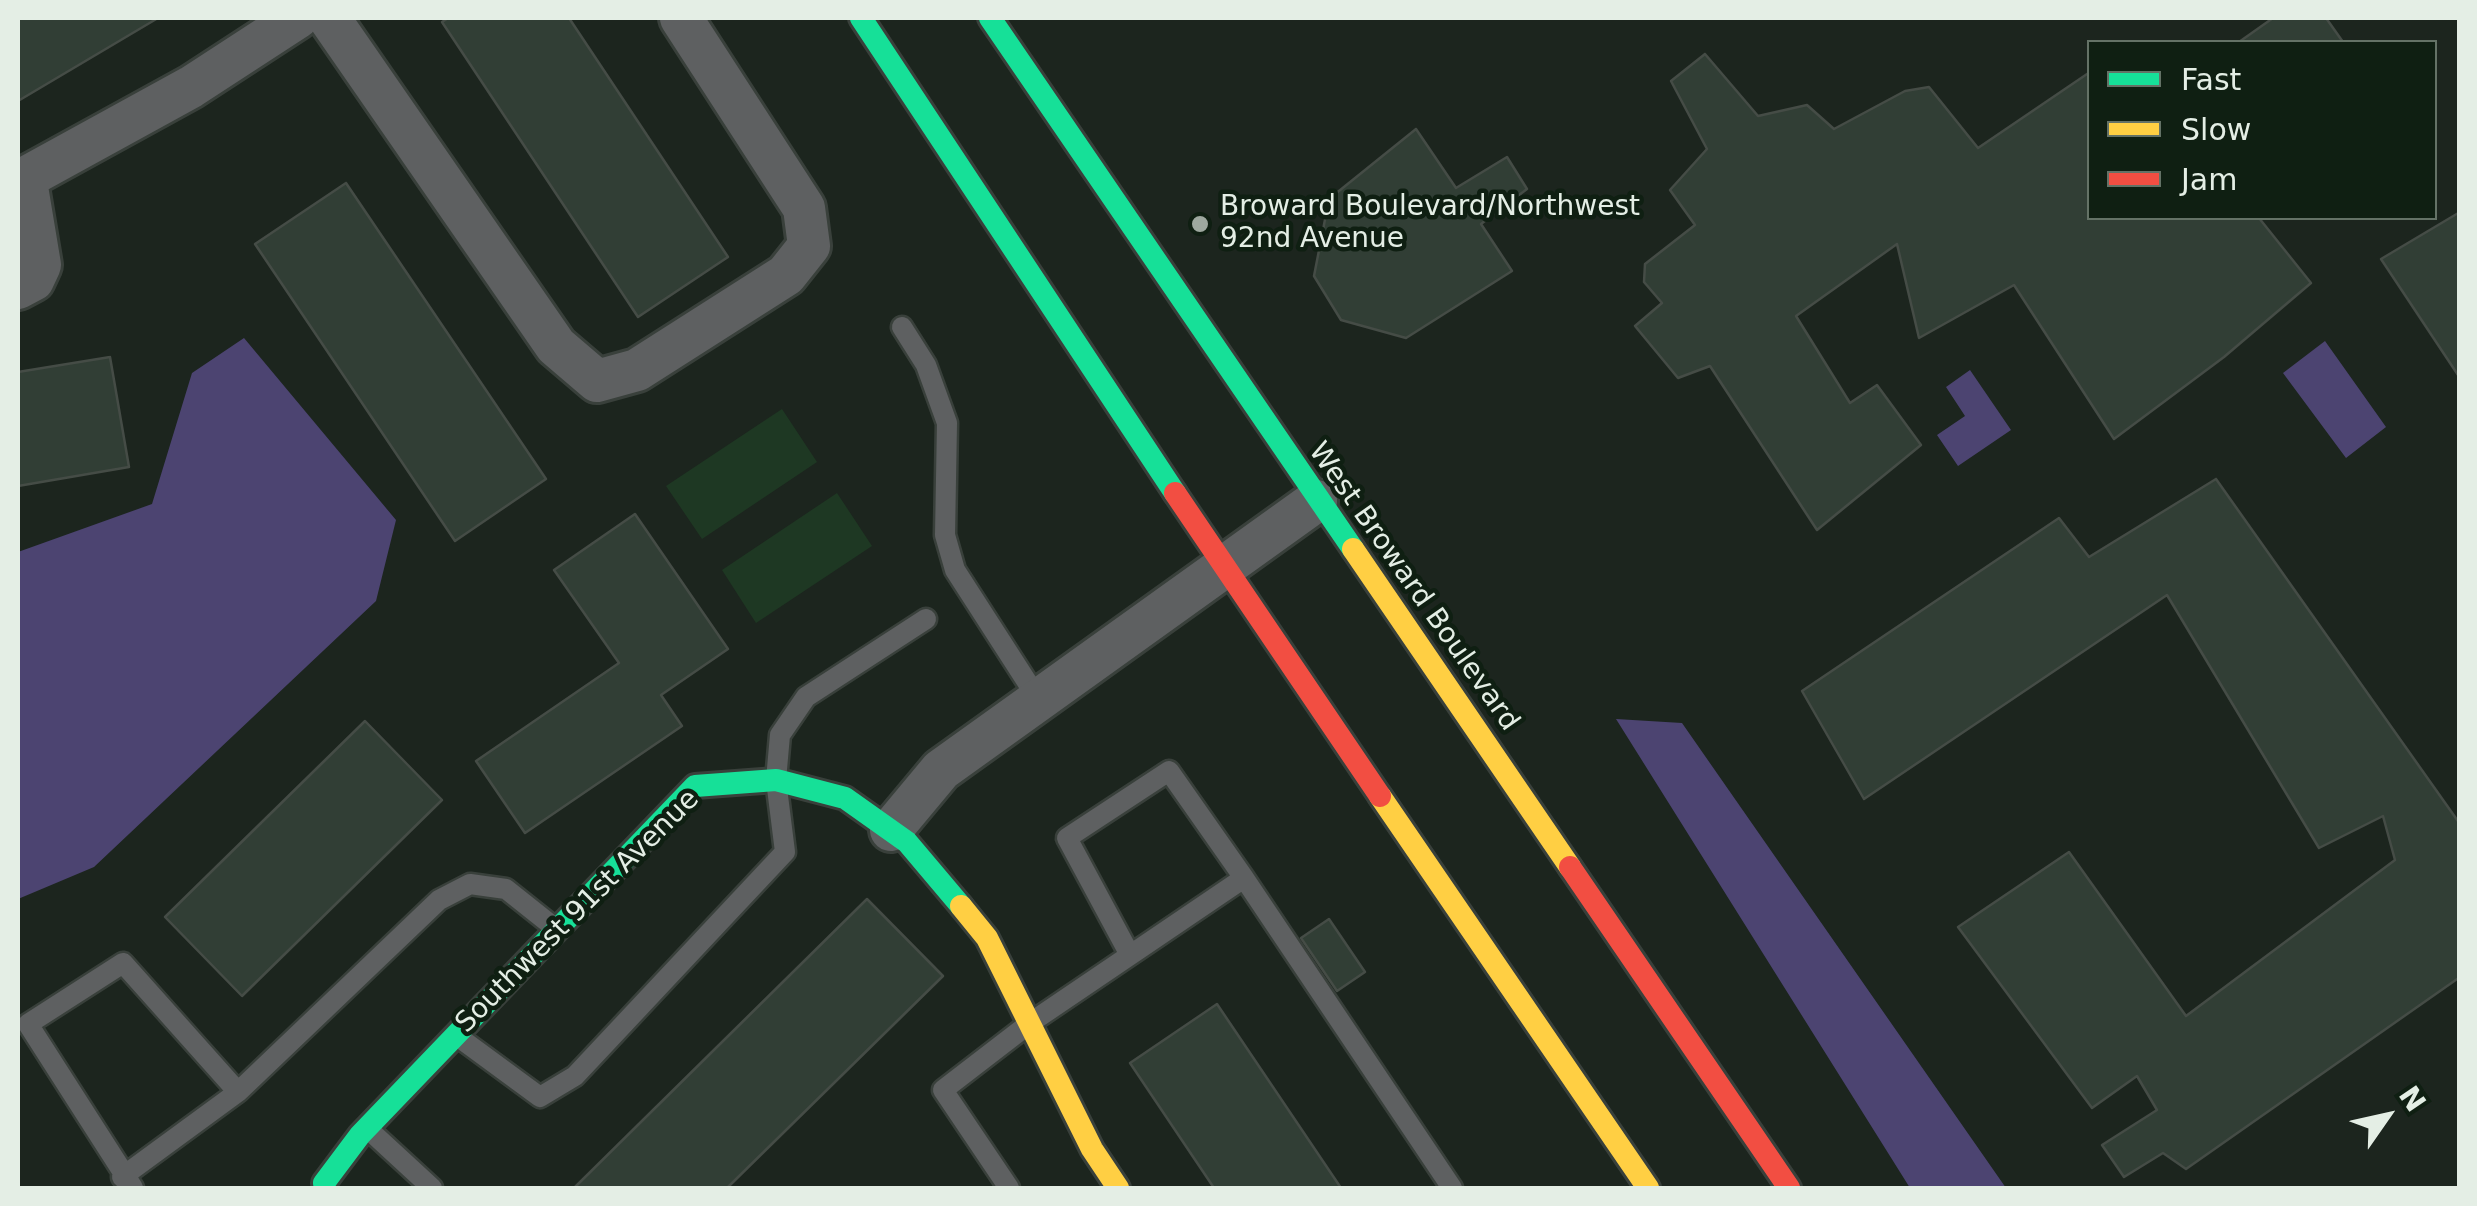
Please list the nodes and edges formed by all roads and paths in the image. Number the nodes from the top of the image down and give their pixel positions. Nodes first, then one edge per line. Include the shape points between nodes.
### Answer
1 (297, 18) edge
2 (329, 18) edge
3 (681, 18) edge
4 (861, 18) edge
5 (990, 18) edge
6 (22, 182) edge
7 (18, 288) edge
8 (902, 327) dead end
9 (1316, 501) junction
10 (1224, 566) junction
11 (926, 619) dead end
12 (1038, 699) junction
13 (776, 780) junction
14 (891, 830) junction
15 (1244, 878) junction
16 (557, 930) junction
17 (1130, 955) junction
18 (1030, 1023) junction
19 (456, 1035) junction
20 (238, 1092) junction
21 (367, 1128) junction
22 (127, 1183) edge
23 (325, 1188) edge
24 (432, 1188) edge
25 (1009, 1188) edge
26 (1118, 1188) edge
27 (1452, 1188) edge
28 (1648, 1188) edge
29 (1789, 1188) edge

1 - 6 street
2 - 3 street via 556,346 597,381 637,370 786,275 810,246 804,208
4 - 10 main road
5 - 9 main road, West Broward Boulevard
6 - 7 street via 40,266 34,280
8 - 12 lane via 926,365 947,423 946,535 955,570
9 - 10 street
9 - 29 main road, West Broward Boulevard
10 - 12 street
10 - 28 main road
11 - 13 lane via 806,697 780,735
12 - 14 street via 941,770
13 - 14 main road, Southwest 91st Avenue via 845,798
13 - 16 main road, Southwest 91st Avenue via 695,786
13 - 19 lane via 785,852 575,1076 540,1097
14 - 18 main road, Southwest 91st Avenue via 987,938
15 - 17 lane
15 - 17 lane via 1169,771 1067,838
15 - 27 lane
16 - 19 main road, Southwest 91st Avenue
16 - 20 lane via 506,889 470,884 439,900
17 - 18 lane
18 - 25 lane via 942,1090
18 - 26 main road, Southwest 91st Avenue
19 - 21 main road, Southwest 91st Avenue
20 - 22 lane
20 - 22 lane via 123,963 28,1024
21 - 23 main road, Southwest 91st Avenue
21 - 24 lane

